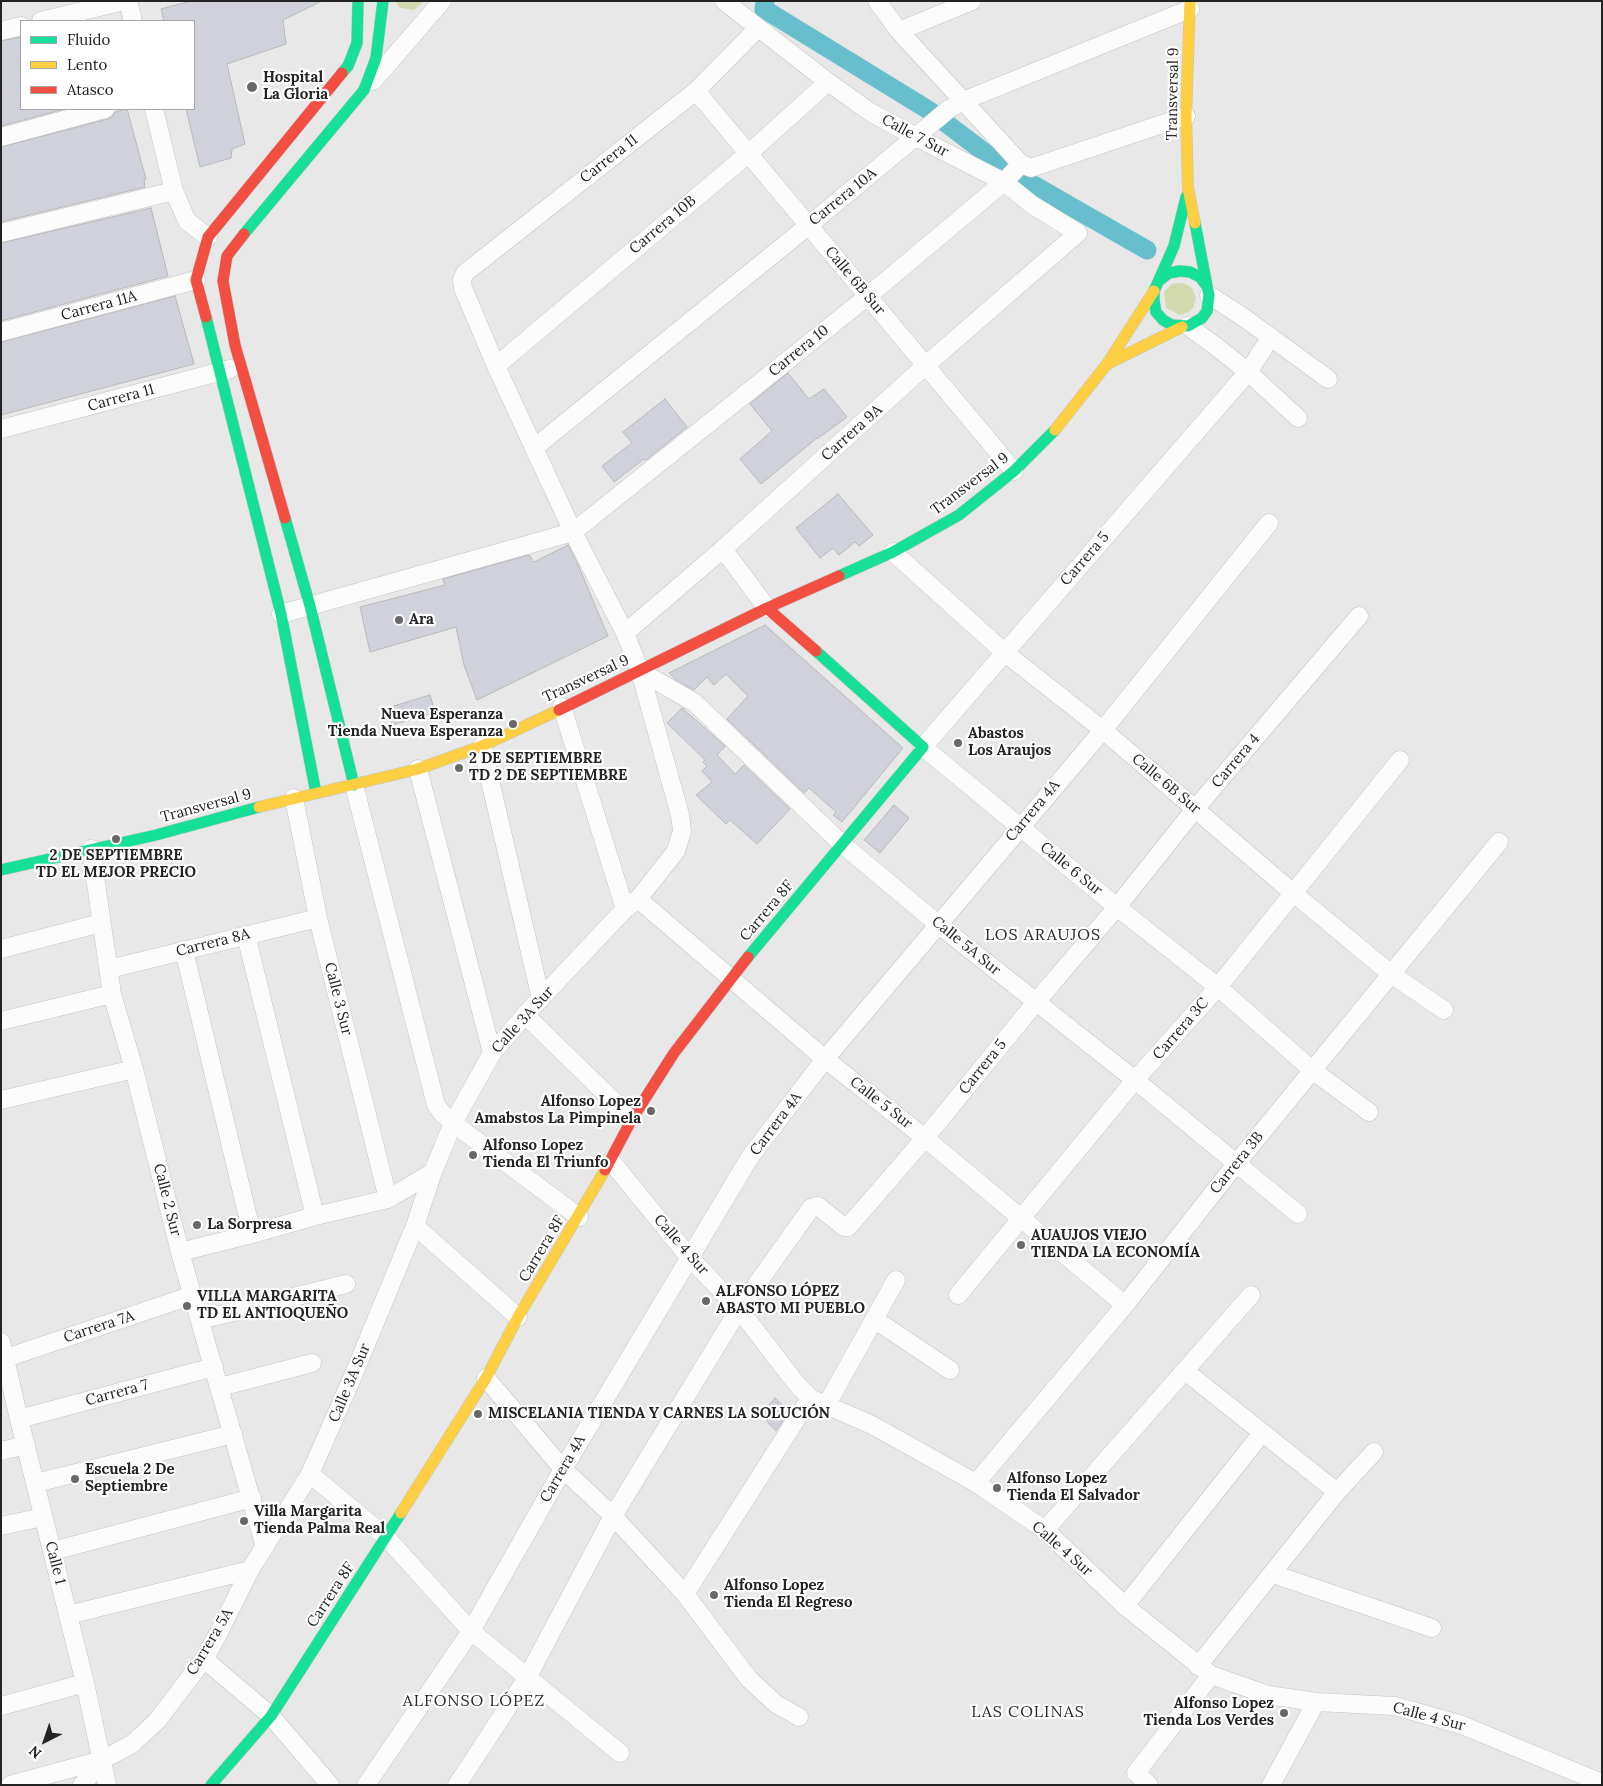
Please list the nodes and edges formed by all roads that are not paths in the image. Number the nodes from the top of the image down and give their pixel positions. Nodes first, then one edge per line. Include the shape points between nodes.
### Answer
1 (124, 1) edge
2 (128, 1) edge
3 (358, 1) edge
4 (383, 1) edge
5 (442, 1) edge
6 (724, 1) edge
7 (877, 1) edge
8 (972, 1) edge
9 (1190, 5) edge
10 (45, 20) edge
11 (133, 20) edge
12 (20, 26) edge
13 (758, 28) junction
14 (1, 31) edge
15 (899, 31) junction
16 (828, 82) junction
17 (364, 90) junction
18 (696, 91) junction
19 (956, 105) junction
20 (101, 110) edge
21 (154, 110) edge
22 (1186, 116) junction
23 (1, 137) edge
24 (916, 138) junction
25 (748, 154) junction
26 (1016, 173) junction
27 (1188, 188) junction
28 (174, 191) junction
29 (808, 226) junction
30 (1, 233) edge
31 (1078, 233) joint
32 (208, 236) junction
33 (196, 280) junction
34 (1160, 280) junction
35 (463, 288) joint
36 (1208, 290) junction
37 (1154, 291) junction
38 (868, 296) junction
39 (1185, 326) junction
40 (1, 332) edge
41 (1271, 338) junction
42 (1107, 364) junction
43 (241, 365) junction
44 (926, 365) junction
45 (496, 366) junction
46 (220, 372) junction
47 (1248, 372) junction
48 (1328, 379) dead end
49 (1298, 418) dead end
50 (1, 429) edge
51 (534, 448) junction
52 (1014, 471) junction
53 (1270, 523) dead end
54 (573, 532) junction
55 (723, 549) junction
56 (893, 552) junction
57 (310, 606) junction
58 (767, 608) junction
59 (281, 614) junction
60 (1359, 616) dead end
61 (625, 633) junction
62 (1004, 652) junction
63 (640, 671) junction
64 (562, 707) junction
65 (1103, 730) junction
66 (482, 746) junction
67 (923, 747) junction
68 (1400, 760) dead end
69 (418, 769) junction
70 (354, 785) junction
71 (316, 793) junction
72 (294, 798) junction
73 (1195, 809) junction
74 (1020, 827) junction
75 (1499, 842) dead end
76 (842, 844) junction
77 (91, 849) junction
78 (1, 870) edge
79 (1292, 892) junction
80 (631, 904) junction
81 (1118, 908) junction
82 (318, 918) junction
83 (101, 923) junction
84 (939, 925) junction
85 (246, 935) junction
86 (1, 948) edge
87 (184, 950) junction
88 (109, 969) junction
89 (1391, 974) junction
90 (731, 978) junction
91 (1218, 987) junction
92 (112, 994) junction
93 (541, 999) junction
94 (1036, 1002) junction
95 (1444, 1010) dead end
96 (525, 1015) junction
97 (1, 1021) edge
98 (492, 1053) junction
99 (825, 1059) junction
100 (134, 1069) junction
101 (1312, 1070) junction
102 (1135, 1080) junction
103 (1, 1100) edge
104 (1369, 1112) dead end
105 (632, 1119) junction
106 (453, 1123) junction
107 (925, 1138) junction
108 (611, 1161) junction
109 (1236, 1164) junction
110 (433, 1172) junction
111 (388, 1199) junction
112 (1298, 1214) dead end
113 (315, 1216) junction
114 (579, 1217) junction
115 (1021, 1218) junction
116 (415, 1226) junction
117 (252, 1234) junction
118 (180, 1252) junction
119 (689, 1257) junction
120 (896, 1280) dead end
121 (346, 1284) dead end
122 (193, 1295) junction
123 (958, 1295) dead end
124 (1251, 1295) dead end
125 (1125, 1305) junction
126 (739, 1309) junction
127 (518, 1317) junction
128 (874, 1319) junction
129 (200, 1320) junction
130 (4, 1350) edge
131 (312, 1363) dead end
132 (214, 1367) junction
133 (950, 1370) dead end
134 (1185, 1371) junction
135 (486, 1378) junction
136 (6, 1379) edge
137 (220, 1387) junction
138 (810, 1398) junction
139 (827, 1404) junction
140 (19, 1419) junction
141 (1262, 1433) junction
142 (233, 1434) junction
143 (26, 1445) junction
144 (1, 1451) edge
145 (1374, 1452) dead end
146 (562, 1469) junction
147 (310, 1474) junction
148 (36, 1483) junction
149 (976, 1483) junction
150 (1337, 1492) junction
151 (252, 1498) junction
152 (613, 1516) junction
153 (43, 1517) junction
154 (1, 1526) edge
155 (1045, 1530) junction
156 (386, 1537) junction
157 (266, 1547) junction
158 (53, 1552) junction
159 (250, 1570) junction
160 (1273, 1574) junction
161 (685, 1594) junction
162 (1125, 1606) junction
163 (68, 1615) junction
164 (1432, 1628) dead end
165 (471, 1631) junction
166 (204, 1659) junction
167 (1205, 1670) junction
168 (528, 1678) junction
169 (85, 1683) junction
170 (1316, 1702) junction
171 (1, 1706) edge
172 (271, 1716) junction
173 (799, 1717) dead end
174 (620, 1752) dead end
175 (102, 1760) junction
176 (1602, 1783) edge
177 (10, 1785) edge
178 (82, 1785) edge
179 (107, 1785) edge
180 (211, 1785) edge
181 (330, 1785) edge
182 (366, 1785) edge
183 (457, 1785) edge
184 (1149, 1785) edge
185 (1271, 1785) edge

1 - 10 street
2 - 11 street
3 - 32 street via 356,43 348,66
4 - 17 street via 376,58
5 - 17 street
6 - 13 street, Calle 7 Sur
7 - 15 street, Calle 7 Sur
8 - 15 street
9 - 19 street, Carrera 10A
9 - 22 street, Transversal 9
12 - 14 street
13 - 16 street, Calle 7 Sur
13 - 18 street, Carrera 11
15 - 19 street, Calle 7 Sur
16 - 24 street, Calle 7 Sur via 870,112
16 - 25 street, Carrera 10B
17 - 43 street via 227,256 223,281
18 - 25 street, Calle 6B Sur
18 - 35 street, Carrera 11 via 465,273
19 - 24 street, Carrera 10A
19 - 26 street, Calle 7 Sur
20 - 23 street
21 - 28 street
22 - 26 street, Carrera 10
22 - 27 street, Transversal 9
24 - 26 street, Calle 7 Sur
24 - 29 street, Carrera 10A
25 - 29 street, Calle 6B Sur
25 - 45 street, Carrera 10B
26 - 31 street, Calle 7 Sur via 1031,204
26 - 38 street, Carrera 10
27 - 34 street, Transversal 9 via 1174,246
27 - 36 street, Transversal 9
28 - 30 street
28 - 32 street via 186,220
29 - 38 street, Calle 6B Sur
29 - 51 street, Carrera 10A
31 - 44 street, Carrera 9A
32 - 33 street
33 - 40 street, Carrera 11A
33 - 46 street
34 - 36 street via 1169,273 1190,272 1200,277
34 - 37 street
35 - 45 street, Calle 3A Sur
36 - 39 street via 1207,311 1196,323
36 - 41 street
37 - 39 street via 1156,312 1163,320
37 - 42 street, Transversal 9
38 - 44 street, Calle 6B Sur
38 - 54 street, Carrera 10
39 - 42 street, Transversal 9
39 - 47 street
41 - 47 street, Carrera 5
41 - 48 street
42 - 52 street, Transversal 9 via 1057,428
43 - 46 street, Carrera 11
43 - 57 street
44 - 52 street, Calle 6B Sur
44 - 55 street, Carrera 9A
45 - 51 street, Calle 3A Sur
46 - 50 street, Carrera 11
46 - 59 street
47 - 49 street
47 - 62 street, Carrera 5
51 - 54 street, Calle 3A Sur
52 - 56 street, Transversal 9 via 959,515
53 - 65 street, Carrera 4A
54 - 57 street
54 - 61 street, Calle 3A Sur
55 - 58 street, Calle 6 Sur
55 - 61 street, Carrera 9A
56 - 58 street, Transversal 9
56 - 62 street, Calle 6B Sur
57 - 59 street
57 - 70 street
58 - 63 street, Transversal 9
58 - 67 street, Calle 6 Sur
59 - 71 street
60 - 73 street, Carrera 4
61 - 63 street, Calle 3A Sur
62 - 65 street, Calle 6B Sur
62 - 67 street, Carrera 5
63 - 64 street, Transversal 9
63 - 76 street, Calle 5A Sur via 694,703
63 - 80 street, Calle 3A Sur via 682,832 676,851
64 - 66 street, Transversal 9
64 - 80 street
65 - 73 street, Calle 6B Sur
65 - 74 street, Carrera 4A
66 - 69 street, Transversal 9
66 - 93 street
67 - 74 street, Calle 6 Sur
67 - 76 street, Carrera 8F
68 - 79 street, Carrera 3C
69 - 70 street, Transversal 9
69 - 98 street
70 - 71 street, Transversal 9
70 - 106 street via 436,1105
71 - 72 street, Transversal 9
72 - 77 street, Transversal 9
72 - 82 street, Calle 3 Sur
73 - 79 street, Calle 6B Sur
73 - 81 street, Carrera 4
74 - 81 street, Calle 6 Sur
74 - 84 street, Carrera 4A
75 - 89 street, Carrera 3B
76 - 84 street, Calle 5A Sur
76 - 90 street, Carrera 8F
77 - 78 street, Transversal 9
77 - 83 street, Calle 2 Sur
79 - 89 street, Calle 6B Sur
79 - 91 street, Carrera 3C
80 - 90 street, Calle 5 Sur
80 - 93 street, Calle 3A Sur
81 - 91 street, Calle 6 Sur
81 - 94 street, Carrera 5
82 - 85 street, Carrera 8A
82 - 111 street, Calle 3 Sur
83 - 86 street
83 - 88 street, Calle 2 Sur
84 - 94 street, Calle 5A Sur
84 - 99 street, Carrera 4A
85 - 87 street, Carrera 8A
85 - 113 street
87 - 88 street, Carrera 8A
87 - 117 street
88 - 92 street, Calle 2 Sur
89 - 95 street, Calle 6B Sur
89 - 101 street, Carrera 3B
90 - 99 street, Calle 5 Sur
90 - 105 street, Carrera 8F via 674,1053
91 - 101 street, Calle 6 Sur
91 - 102 street, Carrera 3C
92 - 97 street
92 - 100 street, Calle 2 Sur
93 - 96 street, Calle 3A Sur
94 - 102 street, Calle 5A Sur
94 - 107 street, Carrera 5
96 - 98 street, Calle 3A Sur
96 - 105 street
98 - 106 street, Calle 3A Sur
99 - 107 street, Calle 5 Sur
99 - 119 street, Carrera 4A via 750,1157
100 - 103 street
100 - 118 street, Calle 2 Sur
101 - 104 street, Calle 6 Sur
101 - 109 street, Carrera 3B
102 - 109 street, Calle 5A Sur
102 - 115 street, Carrera 3C
105 - 108 street, Carrera 8F
106 - 110 street, Calle 3A Sur
106 - 114 street
107 - 115 street, Calle 5 Sur
107 - 126 street, Carrera 5 via 848,1227 818,1206 811,1208
108 - 114 street, Carrera 8F
108 - 119 street, Calle 4 Sur
109 - 112 street, Calle 5A Sur
109 - 125 street, Carrera 3B
110 - 111 street
110 - 116 street, Calle 3A Sur
111 - 113 street
113 - 117 street
114 - 127 street, Carrera 8F
115 - 123 street, Carrera 3C
115 - 125 street, Calle 5 Sur
116 - 127 street
116 - 147 street, Calle 3A Sur
117 - 118 street
118 - 122 street, Calle 2 Sur
119 - 126 street, Calle 4 Sur
119 - 146 street, Carrera 4A
120 - 128 street
121 - 129 street
122 - 129 street, Calle 2 Sur
122 - 130 street, Carrera 7A
124 - 134 street
125 - 149 street, Carrera 3B
126 - 138 street, Calle 4 Sur
126 - 152 street
127 - 135 street, Carrera 8F
128 - 133 street
128 - 139 street
129 - 132 street, Calle 2 Sur
130 - 136 street, Calle 1
131 - 137 street
132 - 137 street, Calle 2 Sur
132 - 140 street, Carrera 7
134 - 141 street
134 - 155 street
135 - 146 street
135 - 156 street, Carrera 8F
136 - 140 street, Calle 1
137 - 142 street, Calle 2 Sur
138 - 139 street, Calle 4 Sur
138 - 161 street
139 - 149 street, Calle 4 Sur via 872,1424
140 - 143 street, Calle 1
141 - 150 street
141 - 162 street
142 - 148 street
142 - 151 street, Calle 2 Sur
143 - 144 street
143 - 148 street, Calle 1
145 - 150 street
146 - 152 street
146 - 165 street, Carrera 4A
147 - 156 street
147 - 157 street, Carrera 5A
148 - 153 street, Calle 1
149 - 155 street, Calle 4 Sur
150 - 160 street
151 - 157 street, Calle 2 Sur
151 - 158 street
152 - 161 street
152 - 168 street
153 - 154 street
153 - 158 street, Calle 1
155 - 162 street, Calle 4 Sur
156 - 165 street
156 - 172 street, Carrera 8F
157 - 159 street, Carrera 5A
158 - 163 street, Calle 1
159 - 163 street
159 - 166 street, Carrera 5A
160 - 164 street
160 - 167 street
161 - 173 street via 749,1679 776,1704
162 - 167 street, Calle 4 Sur
163 - 169 street, Calle 1
165 - 168 street
165 - 182 street, Carrera 4A
166 - 172 street
166 - 175 street, Carrera 5A via 157,1722 132,1744
167 - 170 street, Calle 4 Sur via 1268,1695
167 - 184 street via 1136,1774
168 - 174 street
168 - 183 street
169 - 171 street
169 - 175 street, Calle 1
170 - 176 street, Calle 4 Sur via 1395,1706 1462,1725
170 - 185 street
172 - 180 street, Carrera 8F
172 - 181 street
175 - 177 street
175 - 178 street, Carrera 5A
175 - 179 street, Calle 1

